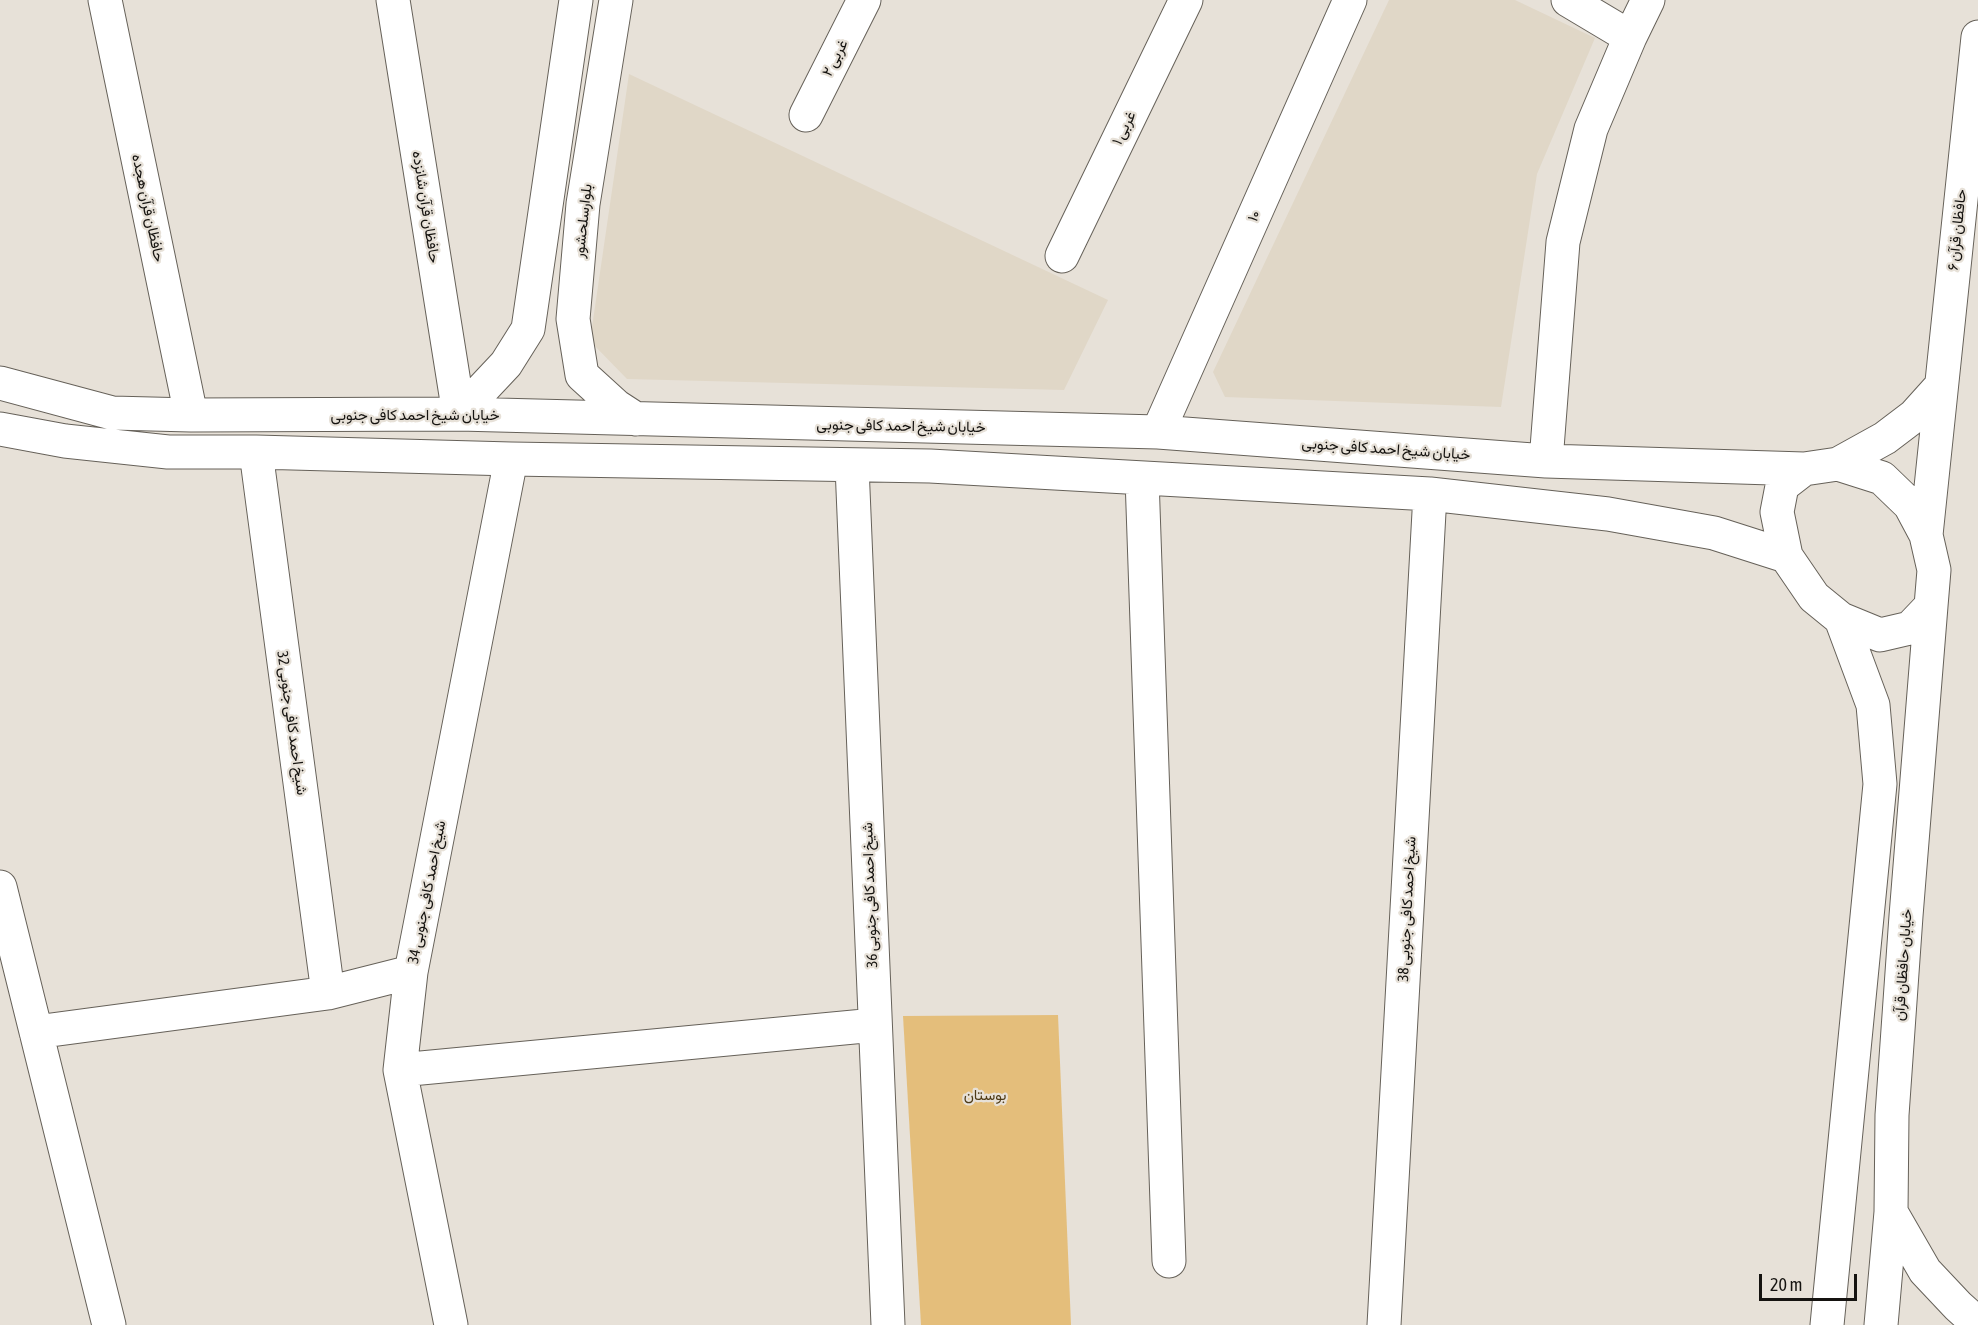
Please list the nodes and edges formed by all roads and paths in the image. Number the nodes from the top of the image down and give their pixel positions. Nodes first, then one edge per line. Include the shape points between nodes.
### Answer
1 (105, 0) edge
2 (393, 0) edge
3 (576, 0) edge
4 (616, 0) edge
5 (864, 0) edge
6 (1186, 0) edge
7 (1350, 0) edge
8 (1568, 0) edge
9 (1648, 0) edge
10 (1630, 37) junction
11 (1978, 37) edge
12 (806, 115) dead end
13 (542, 232) junction
14 (582, 232) junction
15 (1062, 256) dead end
16 (0, 383) edge
17 (1941, 386) junction
18 (459, 414) junction
19 (191, 415) junction
20 (636, 419) junction
21 (0, 429) edge
22 (1158, 432) junction
23 (256, 452) junction
24 (511, 459) junction
25 (1546, 460) junction
26 (1838, 464) junction
27 (852, 466) junction
28 (1804, 469) junction
29 (1142, 478) junction
30 (1430, 494) junction
31 (1926, 535) junction
32 (1786, 556) junction
33 (1931, 606) junction
34 (1840, 619) junction
35 (0, 887) edge
36 (411, 972) junction
37 (328, 993) junction
38 (875, 1025) junction
39 (36, 1032) junction
40 (400, 1070) junction
41 (1891, 1212) junction
42 (1169, 1261) dead end
43 (1978, 1324) edge
44 (109, 1325) edge
45 (451, 1325) edge
46 (888, 1325) edge
47 (1384, 1325) edge
48 (1827, 1325) edge
49 (1881, 1325) edge

1 - 19 street, حافظان قرآن هجده
2 - 18 street, حافظان قرآن شانزده
3 - 13 street
4 - 14 street, بلوارسلحشور via 583,204
5 - 12 street, ۲ غربی
6 - 15 street, ۱ غربی
7 - 22 street, ۱۰
8 - 10 street
9 - 10 street
10 - 25 street via 1591,129 1563,242
11 - 17 street, حافظان قرآن ۶
13 - 14 street
13 - 18 street via 528,329 507,364
14 - 20 street, بلوارسلحشور via 573,319 582,375
16 - 19 street, خیابان شیخ احمد کافی جنوبی via 112,412
17 - 26 street via 1914,416 1886,438
17 - 31 street, حافظان قرآن ۶
18 - 19 street, خیابان شیخ احمد کافی جنوبی
18 - 20 street, خیابان شیخ احمد کافی جنوبی
20 - 22 street, خیابان شیخ احمد کافی جنوبی
21 - 23 street via 65,441 168,452
22 - 25 street, خیابان شیخ احمد کافی جنوبی
23 - 24 street
23 - 37 street, شیخ احمد کافی جنوبی 32
24 - 27 street
24 - 36 street, شیخ احمد کافی جنوبی 34
25 - 28 street, خیابان شیخ احمد کافی جنوبی
26 - 28 street
26 - 31 street via 1882,478 1910,506
27 - 29 street via 930,466
27 - 38 street, شیخ احمد کافی جنوبی 36
28 - 32 street via 1782,486 1777,512
29 - 30 street
29 - 42 street
30 - 32 street via 1608,514 1714,534
30 - 47 street, شیخ احمد کافی جنوبی 38
31 - 33 street via 1934,570
32 - 34 street via 1814,597
33 - 34 street via 1910,628 1880,636
33 - 41 street, خیابان حافظان قرآن via 1894,1091
34 - 48 street via 1873,705 1880,784
35 - 39 street
36 - 37 street
36 - 40 street, شیخ احمد کافی جنوبی 34
37 - 39 street
38 - 40 street
38 - 46 street, شیخ احمد کافی جنوبی 36
39 - 44 street
40 - 45 street, شیخ احمد کافی جنوبی 34
41 - 43 street via 1925,1270
41 - 49 street, خیابان حافظان قرآن

